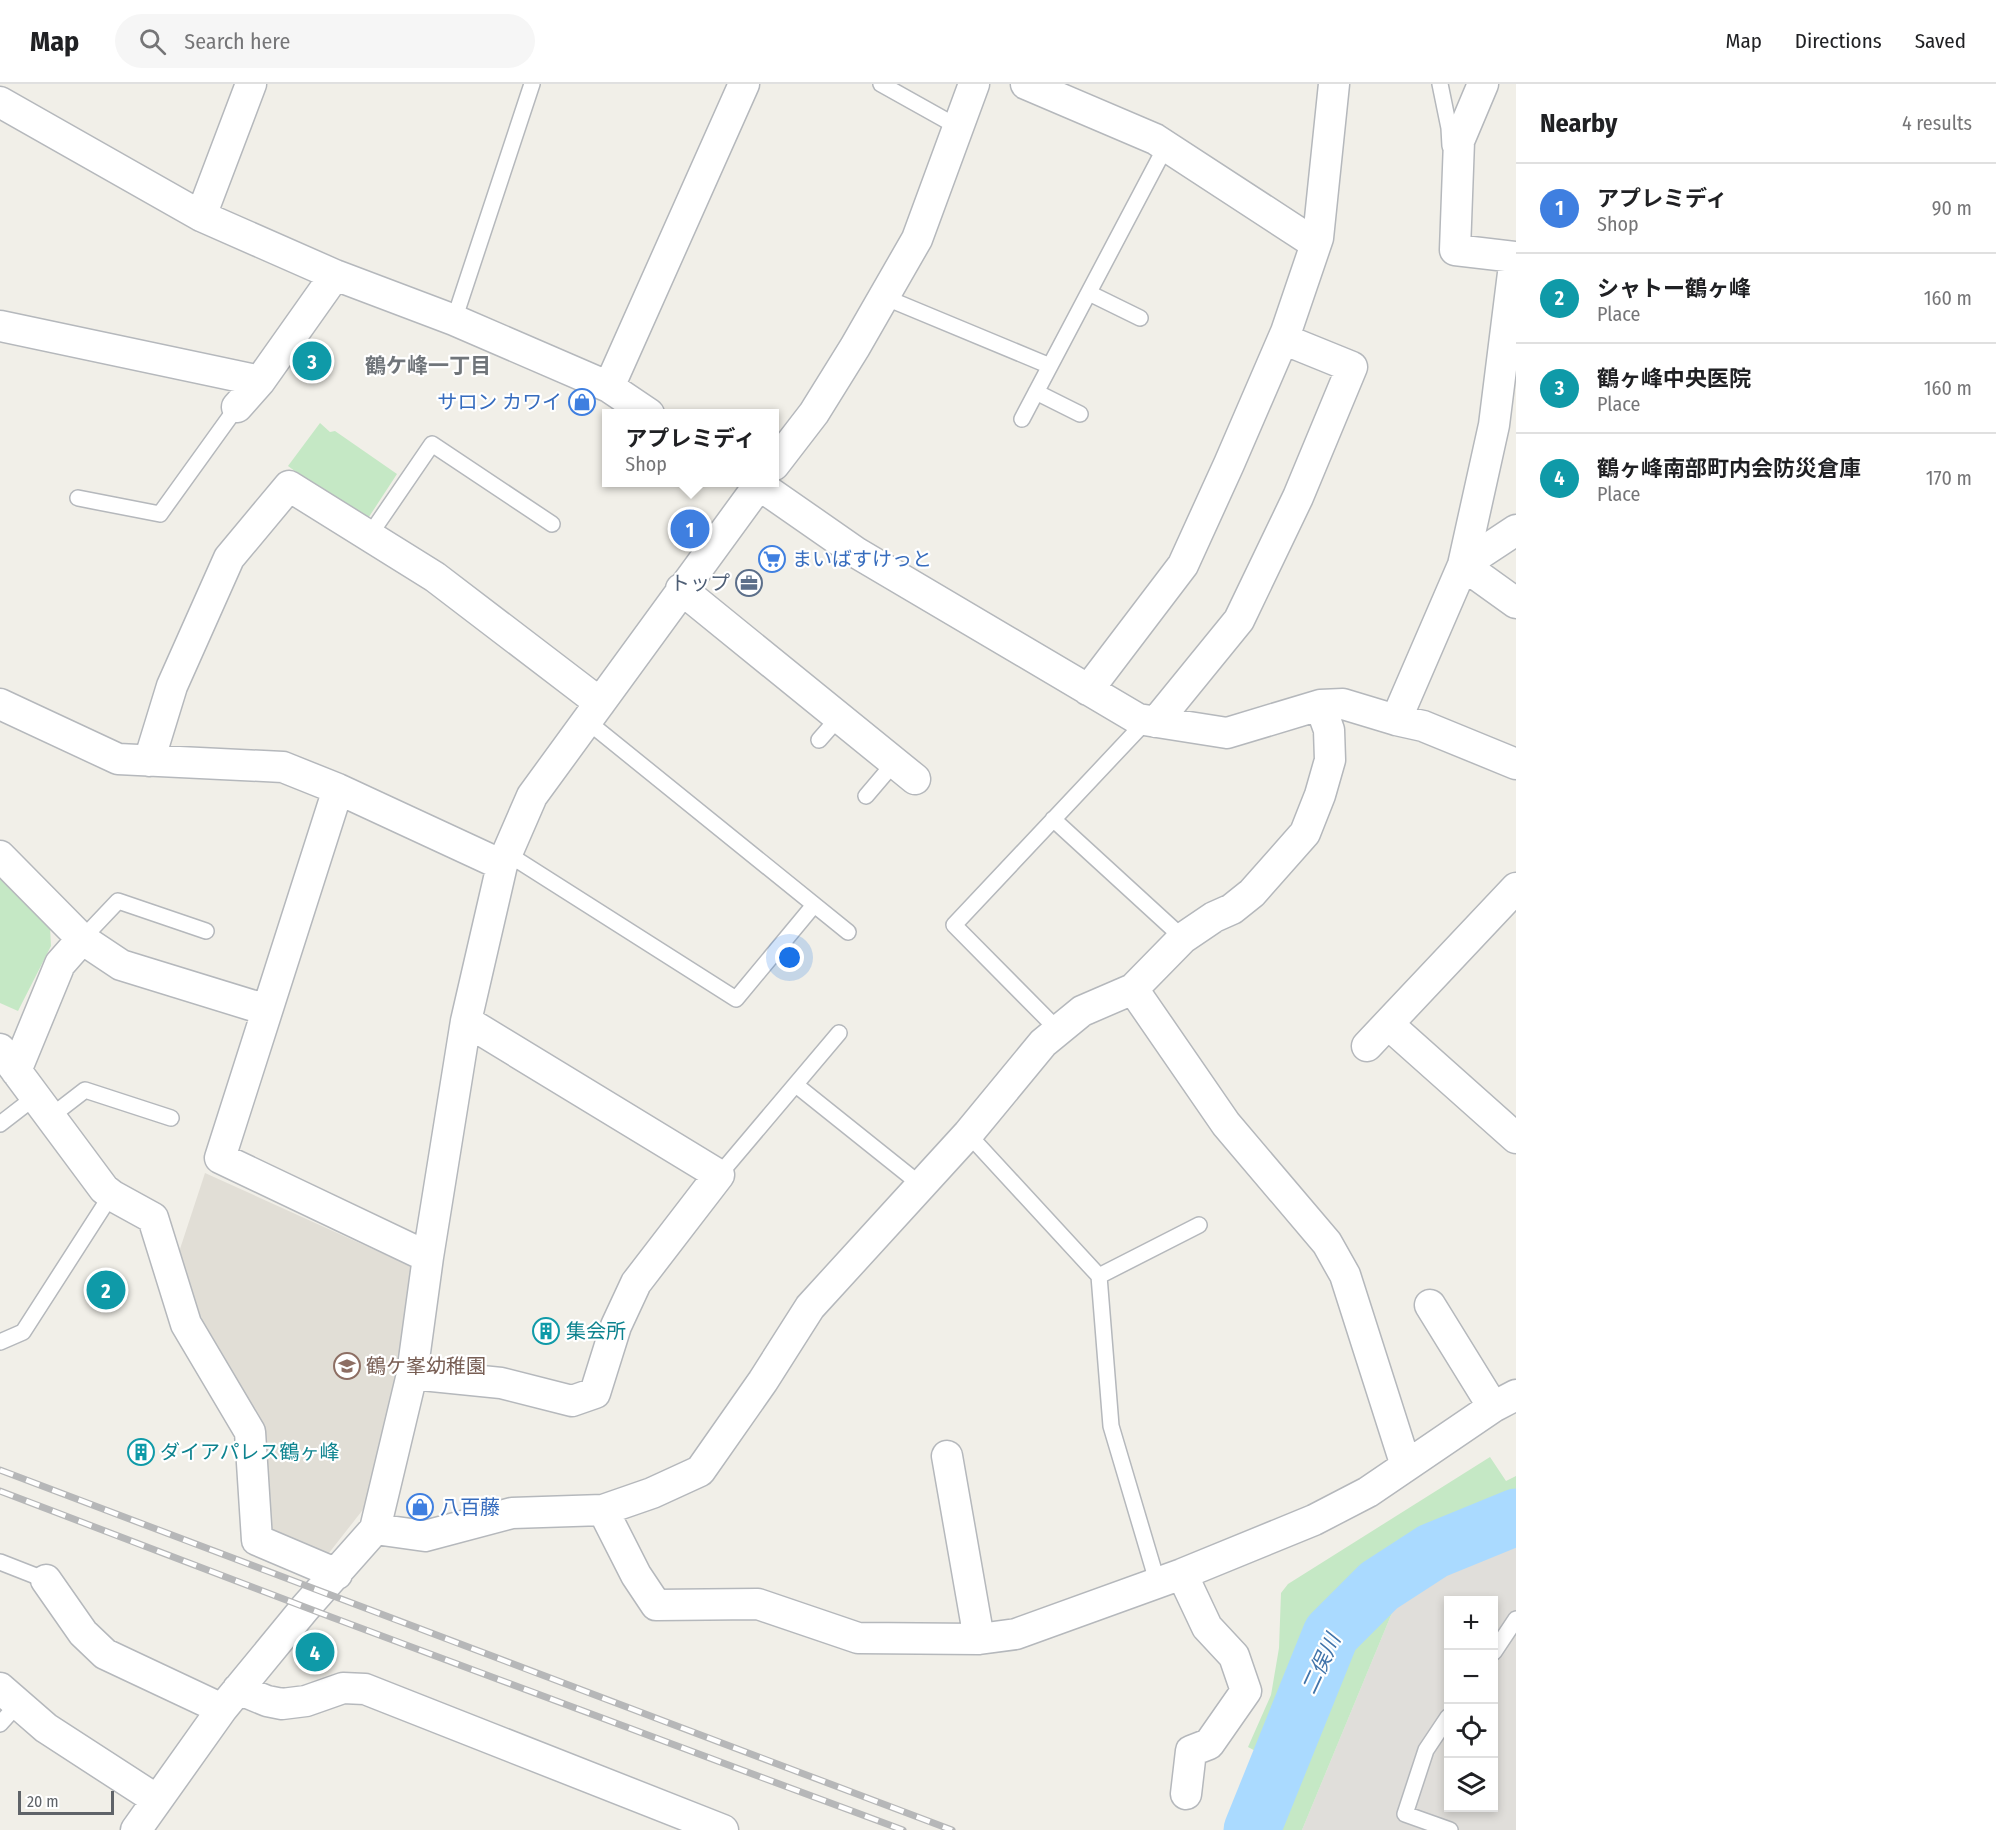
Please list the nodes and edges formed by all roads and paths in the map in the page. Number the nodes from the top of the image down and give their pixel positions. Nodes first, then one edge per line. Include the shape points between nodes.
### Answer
1 (251, 84) edge
2 (532, 84) edge
3 (744, 84) edge
4 (881, 84) edge
5 (974, 84) edge
6 (1026, 84) edge
7 (1334, 84) edge
8 (1440, 84) edge
9 (1483, 84) edge
10 (0, 102) edge
11 (958, 127) junction
12 (1166, 146) junction
13 (201, 216) junction
14 (1316, 244) junction
15 (1455, 250) junction
16 (335, 275) junction
17 (1089, 293) junction
18 (884, 297) junction
19 (1140, 318) dead end
20 (454, 320) junction
21 (0, 326) edge
22 (1283, 339) junction
23 (1050, 366) junction
24 (260, 381) junction
25 (609, 387) junction
26 (1036, 392) junction
27 (237, 407) joint
28 (642, 409) edge
29 (1080, 414) dead end
30 (1022, 419) dead end
31 (779, 457) edge
32 (756, 487) edge
33 (772, 487) edge
34 (78, 498) dead end
35 (552, 524) dead end
36 (1516, 530) edge
37 (369, 536) junction
38 (1463, 565) junction
39 (681, 589) junction
40 (1516, 603) edge
41 (1088, 690) junction
42 (0, 704) edge
43 (1320, 705) junction
44 (594, 712) junction
45 (840, 716) junction
46 (1396, 720) junction
47 (1151, 721) junction
48 (819, 740) dead end
49 (148, 761) junction
50 (1516, 764) edge
51 (905, 771) joint
52 (338, 789) junction
53 (866, 796) dead end
54 (1053, 819) junction
55 (0, 856) edge
56 (505, 859) junction
57 (1516, 888) edge
58 (814, 905) junction
59 (206, 931) dead end
60 (848, 932) dead end
61 (1183, 938) junction
62 (82, 939) junction
63 (1133, 989) junction
64 (267, 1010) junction
65 (466, 1021) junction
66 (1388, 1024) junction
67 (1058, 1030) junction
68 (839, 1033) dead end
69 (1367, 1046) dead end
70 (8, 1060) edge
71 (796, 1085) junction
72 (42, 1107) junction
73 (171, 1118) dead end
74 (0, 1124) edge
75 (968, 1134) junction
76 (1516, 1138) edge
77 (719, 1175) junction
78 (921, 1185) junction
79 (111, 1194) junction
80 (1199, 1225) dead end
81 (428, 1257) junction
82 (1099, 1276) junction
83 (1430, 1305) dead end
84 (0, 1342) edge
85 (411, 1374) junction
86 (1504, 1401) edge
87 (947, 1456) dead end
88 (1406, 1466) junction
89 (603, 1510) junction
90 (375, 1529) junction
91 (0, 1562) edge
92 (337, 1574) junction
93 (1169, 1577) junction
94 (45, 1580) joint
95 (1516, 1619) edge
96 (979, 1639) junction
97 (1495, 1650) edge
98 (230, 1699) junction
99 (6, 1706) edge
100 (1444, 1724) edge
101 (1186, 1794) dead end
102 (157, 1800) junction
103 (136, 1830) edge
104 (723, 1830) edge
105 (1450, 1830) edge

1 - 13 street
2 - 20 lane
3 - 25 street
4 - 11 lane
5 - 11 street
6 - 12 street
7 - 14 street
8 - 15 lane via 1449,128
9 - 15 street via 1459,141
10 - 13 street
11 - 18 street via 917,239
12 - 14 street
12 - 17 lane
13 - 16 street
14 - 22 street
15 - 38 street via 1515,257 1494,425
16 - 20 street
16 - 24 street
17 - 19 lane
17 - 23 lane
18 - 23 lane
18 - 31 street via 814,413
20 - 25 street
21 - 24 street
22 - 41 street via 1183,565
22 - 47 street via 1352,367 1298,496 1239,620
23 - 26 lane
24 - 27 street
25 - 28 street
26 - 29 lane
26 - 30 lane
27 - 34 lane via 160,514
32 - 39 street
33 - 41 street via 857,553
35 - 37 lane via 432,444
36 - 38 street
37 - 44 street via 435,578
37 - 49 street via 289,486 229,558 172,686
38 - 40 street
38 - 46 street
39 - 44 street
39 - 45 street
41 - 47 street via 1138,719
42 - 49 street via 118,759
43 - 46 street via 1343,704
43 - 47 street via 1227,733
43 - 61 street via 1329,730 1330,760 1305,833 1252,893
44 - 56 street via 532,796
44 - 58 lane
45 - 48 lane
45 - 51 street
46 - 50 street via 1423,726
47 - 54 lane
49 - 52 street via 283,767
51 - 53 lane
52 - 56 street
52 - 64 street
54 - 61 lane
54 - 67 lane via 954,925
55 - 62 street
56 - 58 lane via 736,999
56 - 65 street
57 - 66 street
58 - 60 lane
59 - 62 lane via 118,901
61 - 63 street
62 - 64 street via 121,965
62 - 70 street via 60,964
63 - 67 street via 1082,1011
63 - 88 street via 1227,1124 1327,1243 1344,1275
64 - 81 street via 220,1158
65 - 77 street
65 - 81 street
66 - 69 street
66 - 76 street
67 - 75 street
68 - 71 lane
70 - 72 street
71 - 77 lane
71 - 78 lane
72 - 73 lane via 85,1090
72 - 74 lane
72 - 79 street
75 - 78 street
75 - 82 lane
77 - 85 street via 636,1283 616,1326 595,1393 572,1401 501,1383
78 - 89 street via 810,1307 700,1471
79 - 84 lane via 23,1332
79 - 92 street via 153,1218 186,1324 250,1432 257,1540
80 - 82 lane
81 - 85 street
82 - 93 lane via 1111,1426
83 - 86 street
85 - 90 street
86 - 88 street
87 - 96 street
88 - 93 street via 1368,1492 1314,1520
89 - 90 street via 512,1513 425,1536
89 - 96 street via 656,1605 758,1604 858,1638
90 - 92 street
91 - 94 lane
92 - 98 street
93 - 96 street via 1016,1634
93 - 101 street via 1234,1656 1246,1691 1209,1744 1191,1750
94 - 98 street via 83,1633 105,1654
95 - 97 lane
98 - 102 street
98 - 104 street via 282,1704 306,1701 343,1688 365,1689
99 - 102 street
100 - 105 lane via 1426,1750 1405,1814
102 - 103 street

